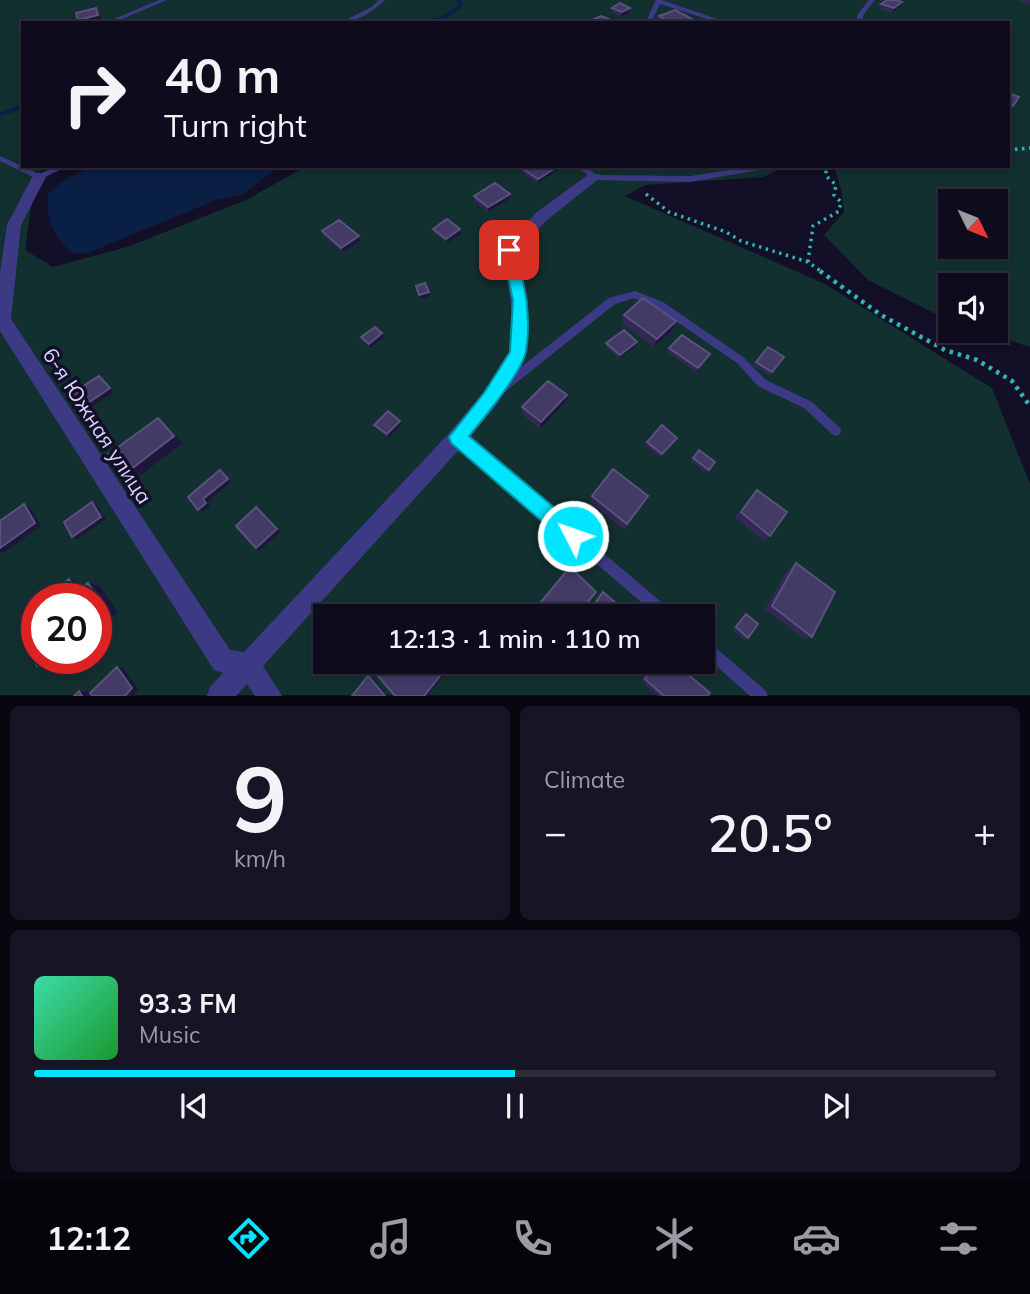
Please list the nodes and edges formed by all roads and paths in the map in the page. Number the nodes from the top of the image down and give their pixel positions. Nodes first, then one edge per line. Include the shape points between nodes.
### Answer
1 (164, 0) edge
2 (382, 0) edge
3 (872, 0) edge
4 (658, 1) edge
5 (112, 21) edge
6 (346, 21) edge
7 (649, 21) edge
8 (720, 21) edge
9 (858, 21) edge
10 (1030, 148) edge
11 (1010, 150) edge
12 (0, 159) edge
13 (59, 168) edge
14 (759, 168) edge
15 (826, 168) edge
16 (587, 172) edge
17 (39, 177) junction
18 (626, 179) junction
19 (808, 262) junction
20 (490, 398) junction
21 (1030, 406) edge
22 (836, 431) dead end
23 (458, 437) junction
24 (653, 604) edge
25 (715, 656) edge
26 (247, 664) junction
27 (219, 695) edge
28 (270, 695) edge
29 (761, 695) edge

1 - 5 lane
2 - 6 lane
3 - 9 lane
4 - 7 lane
4 - 8 lane
10 - 11 path
12 - 17 lane
13 - 17 lane
14 - 18 lane via 690,179
15 - 19 path via 826,176 836,185 834,195 841,202 839,211 813,226
16 - 18 lane
16 - 20 street via 509,250 520,300 518,353
17 - 26 street, 6-я Южная улица via 14,225 2,320 223,661
18 - 19 path via 668,212
19 - 21 path via 881,315 1012,380
20 - 22 lane via 612,301 635,294 660,305 740,360 762,383 808,405
20 - 23 street
23 - 24 lane
23 - 26 street
25 - 29 lane
26 - 27 street
26 - 28 street

